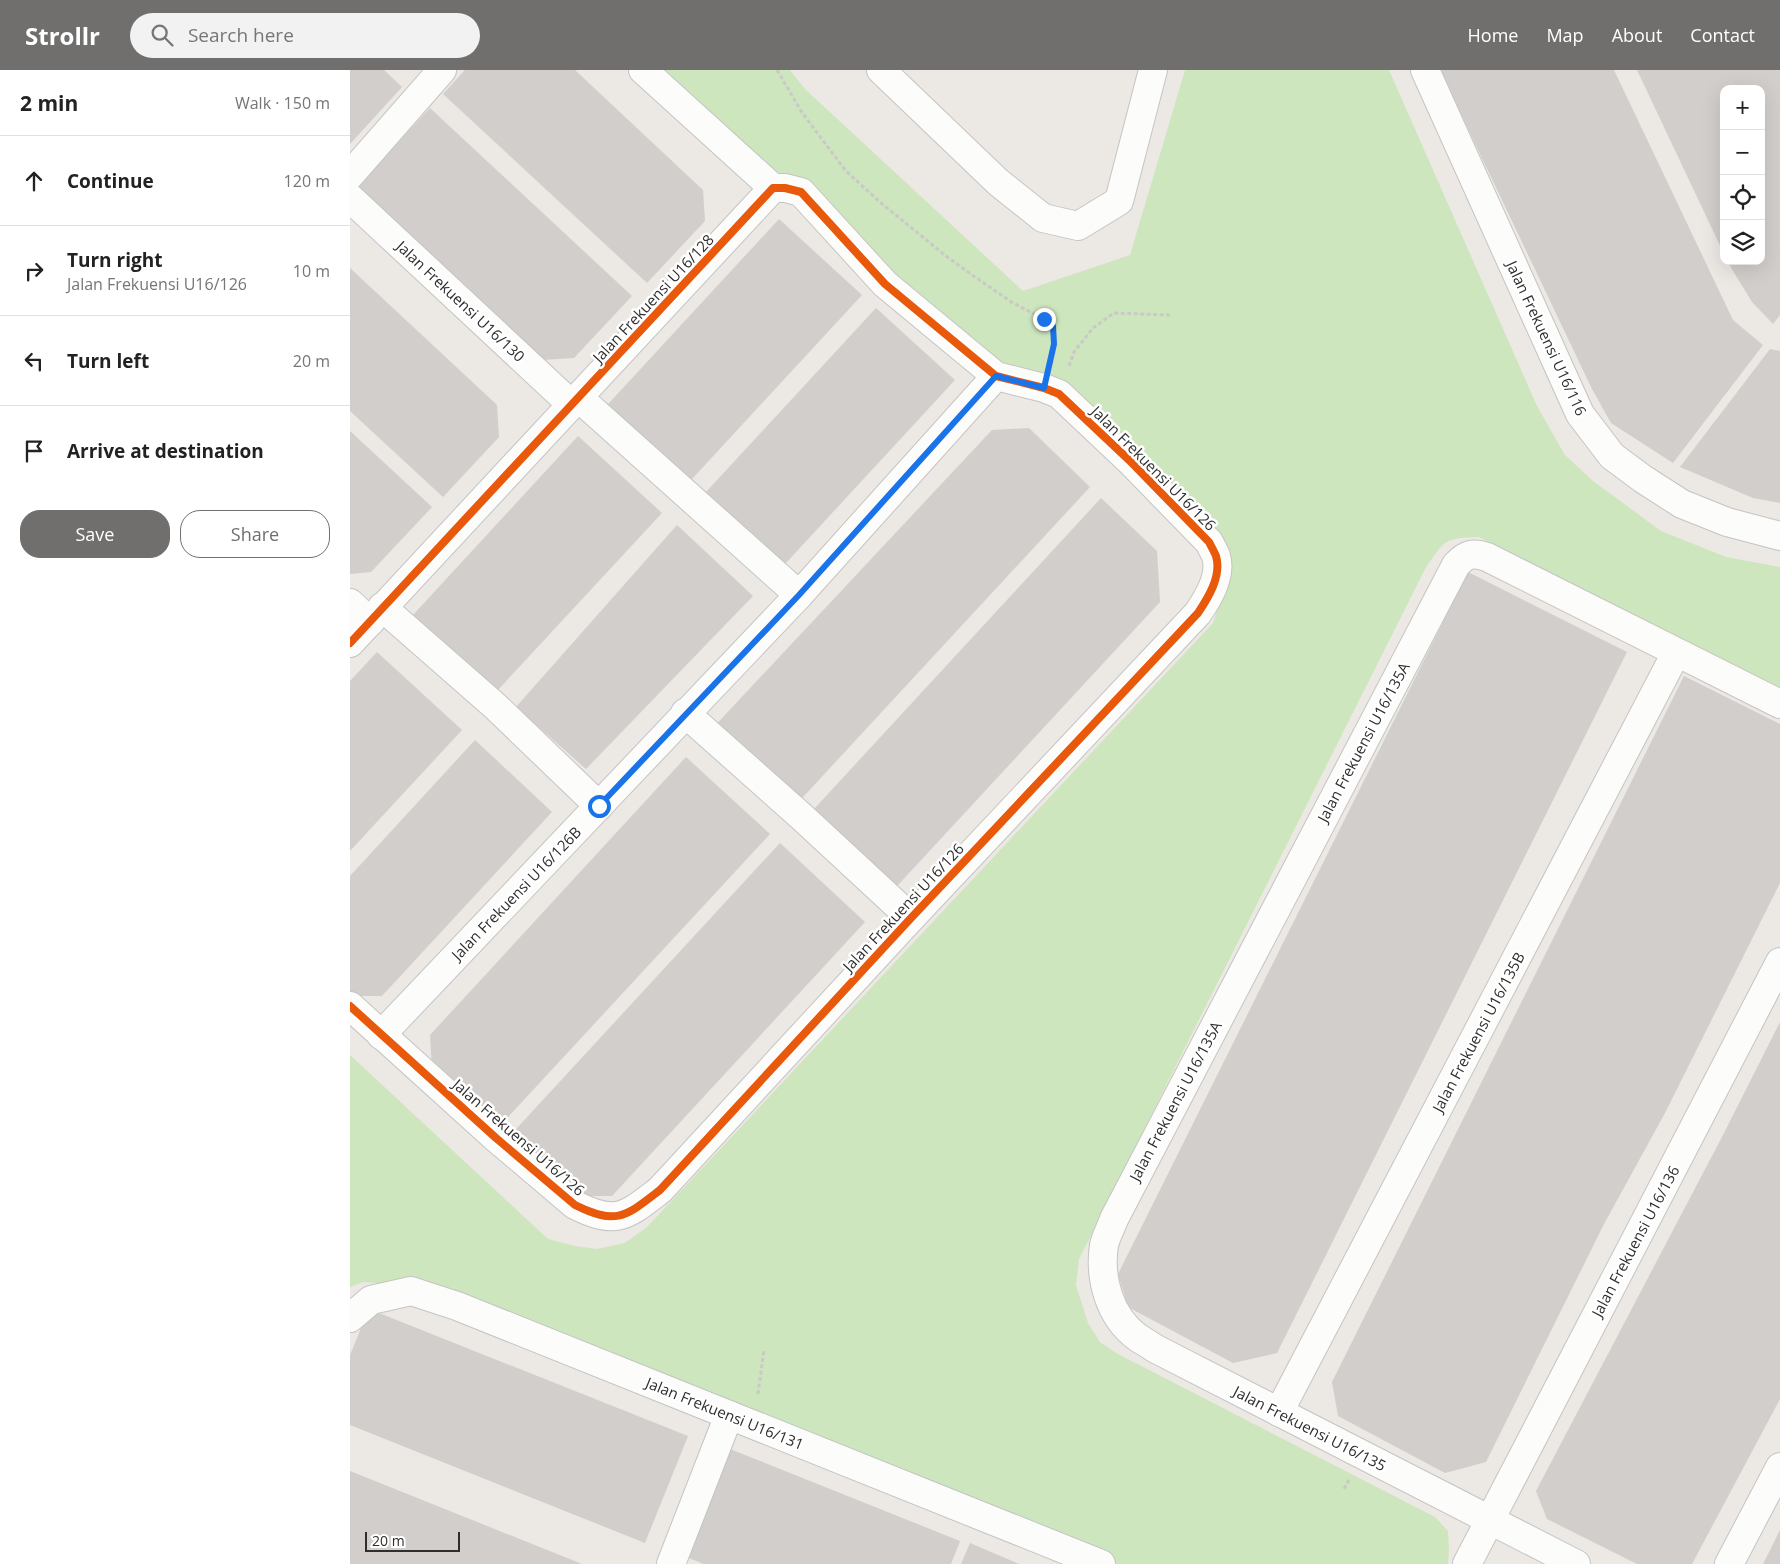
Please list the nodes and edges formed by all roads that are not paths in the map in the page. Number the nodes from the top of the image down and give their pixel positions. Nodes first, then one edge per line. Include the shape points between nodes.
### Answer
1 (442, 70) edge
2 (643, 70) edge
3 (881, 70) edge
4 (1153, 70) edge
5 (1425, 70) edge
6 (350, 175) edge
7 (773, 188) junction
8 (350, 198) edge
9 (996, 376) junction
10 (576, 401) junction
11 (1780, 536) edge
12 (799, 595) junction
13 (350, 603) edge
14 (376, 615) junction
15 (350, 644) edge
16 (1676, 653) junction
17 (1780, 704) edge
18 (685, 714) junction
19 (599, 806) junction
20 (911, 918) junction
21 (1780, 962) edge
22 (350, 1006) edge
23 (381, 1035) junction
24 (1105, 1243) joint
25 (350, 1318) edge
26 (1279, 1412) junction
27 (729, 1415) junction
28 (1780, 1467) edge
29 (1489, 1521) junction
30 (671, 1564) edge
31 (1101, 1564) edge
32 (1467, 1564) edge
33 (1576, 1564) edge
34 (1729, 1564) edge

1 - 6 street
2 - 7 street
3 - 4 street via 998,182 1043,218 1078,226 1119,201
5 - 11 street, Jalan Frekuensi U16/116 via 1580,414 1612,456 1682,504 1727,522
7 - 9 street via 800,192 885,284
7 - 10 street, Jalan Frekuensi U16/128
8 - 10 street, Jalan Frekuensi U16/130
9 - 12 street, Jalan Frekuensi U16/126B
9 - 20 street, Jalan Frekuensi U16/126 via 1051,391 1129,460 1209,542 1217,558 1216,575 1210,595 1198,613
10 - 12 street, Jalan Frekuensi U16/130
10 - 14 street, Jalan Frekuensi U16/128
12 - 18 street, Jalan Frekuensi U16/126B
13 - 14 street
14 - 15 street, Jalan Frekuensi U16/128
14 - 19 street via 495,706
16 - 17 street, Jalan Frekuensi U16/135A
16 - 24 street, Jalan Frekuensi U16/135A via 1487,557 1469,554 1462,558 1114,1219
16 - 26 street, Jalan Frekuensi U16/135B
18 - 19 street, Jalan Frekuensi U16/126B
18 - 20 street
19 - 23 street, Jalan Frekuensi U16/126B
20 - 23 street, Jalan Frekuensi U16/126 via 660,1190 633,1211 619,1216 604,1217 575,1205
21 - 29 street, Jalan Frekuensi U16/136
22 - 23 street, Jalan Frekuensi U16/126
24 - 26 street, Jalan Frekuensi U16/135 via 1102,1269 1107,1294 1118,1317 1136,1336
25 - 27 street, Jalan Frekuensi U16/131 via 371,1300 410,1291 428,1295
26 - 29 street, Jalan Frekuensi U16/135
27 - 30 street
27 - 31 street, Jalan Frekuensi U16/131
28 - 34 street
29 - 32 street, Jalan Frekuensi U16/136
29 - 33 street, Jalan Frekuensi U16/135

